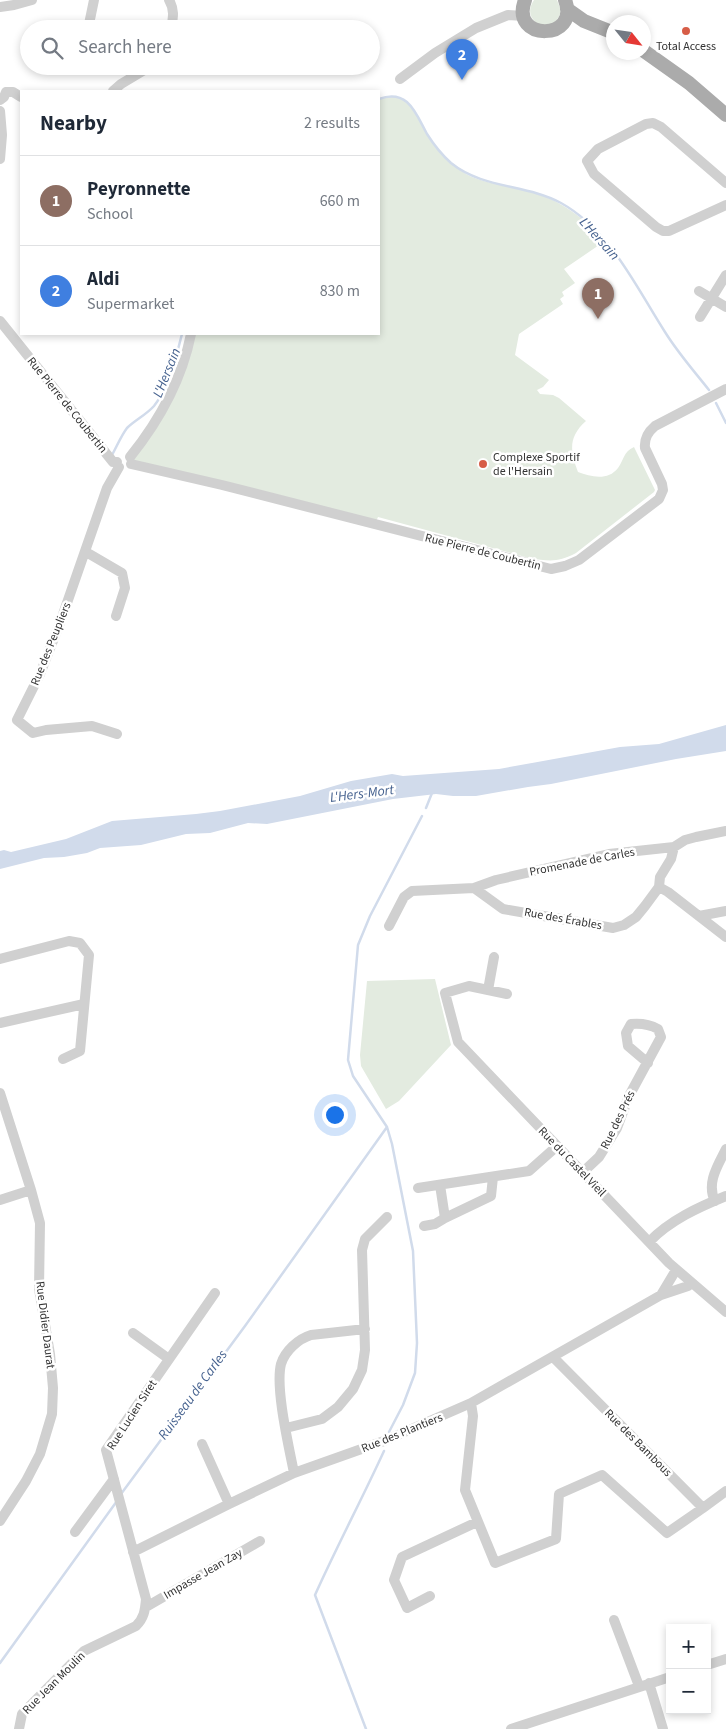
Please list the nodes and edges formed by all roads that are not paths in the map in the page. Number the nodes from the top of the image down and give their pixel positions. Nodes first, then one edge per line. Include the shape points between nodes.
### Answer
1 (32, 0) edge
2 (94, 0) edge
3 (169, 0) edge
4 (568, 3) edge
5 (522, 5) edge
6 (0, 7) edge
7 (90, 20) edge
8 (173, 20) edge
9 (584, 21) junction
10 (561, 25) junction
11 (606, 31) edge
12 (651, 56) edge
13 (136, 75) edge
14 (400, 79) dead end
15 (114, 90) edge
16 (2, 92) edge
17 (20, 96) edge
18 (0, 111) edge
19 (726, 115) edge
20 (0, 159) edge
21 (726, 183) edge
22 (726, 206) edge
23 (726, 275) edge
24 (699, 291) dead end
25 (712, 298) junction
26 (726, 307) edge
27 (700, 317) dead end
28 (0, 321) edge
29 (191, 335) edge
30 (726, 389) edge
31 (130, 461) junction
32 (118, 464) junction
33 (86, 552) junction
34 (116, 616) dead end
35 (117, 734) dead end
36 (726, 832) edge
37 (674, 847) junction
38 (496, 880) junction
39 (659, 887) junction
40 (474, 888) junction
41 (491, 900) junction
42 (726, 911) edge
43 (699, 916) junction
44 (389, 926) dead end
45 (726, 927) edge
46 (726, 937) edge
47 (494, 957) dead end
48 (0, 959) edge
49 (488, 990) junction
50 (507, 994) dead end
51 (84, 1004) junction
52 (0, 1023) edge
53 (63, 1059) dead end
54 (648, 1063) dead end
55 (0, 1093) edge
56 (556, 1147) junction
57 (726, 1149) edge
58 (583, 1172) junction
59 (493, 1177) junction
60 (440, 1185) junction
61 (418, 1188) dead end
62 (31, 1190) junction
63 (726, 1196) edge
64 (0, 1200) edge
65 (715, 1201) junction
66 (387, 1218) dead end
67 (445, 1218) junction
68 (424, 1226) dead end
69 (649, 1242) junction
70 (676, 1270) junction
71 (691, 1282) junction
72 (215, 1293) dead end
73 (661, 1295) junction
74 (726, 1312) edge
75 (365, 1330) junction
76 (132, 1333) dead end
77 (553, 1357) junction
78 (169, 1359) junction
79 (471, 1404) junction
80 (286, 1428) junction
81 (202, 1444) dead end
82 (294, 1473) junction
83 (114, 1479) junction
84 (726, 1491) edge
85 (229, 1504) junction
86 (703, 1508) junction
87 (0, 1521) edge
88 (477, 1522) junction
89 (75, 1532) dead end
90 (260, 1541) dead end
91 (133, 1552) junction
92 (430, 1596) dead end
93 (146, 1607) junction
94 (614, 1620) dead end
95 (726, 1659) edge
96 (711, 1664) edge
97 (666, 1678) edge
98 (644, 1685) junction
99 (516, 1728) edge
100 (19, 1729) edge
101 (663, 1729) edge

1 - 6 street
2 - 7 street
3 - 8 street via 173,6
4 - 9 main road
4 - 10 main road via 565,21
5 - 10 main road via 527,22 538,31 550,32
5 - 14 street via 508,15 476,28
9 - 10 main road
9 - 11 main road
12 - 19 main road
13 - 15 street
16 - 17 street via 13,92
18 - 20 street
21 - 22 street via 653,123 598,149 587,161 594,174 663,231 670,231
23 - 25 street
24 - 25 street
25 - 26 street
25 - 27 street
28 - 32 street, Rue Pierre de Coubertin via 113,462
29 - 31 street via 167,400
30 - 31 street, Rue Pierre de Coubertin via 655,426 646,437 645,448 662,484 659,499 579,560 558,569
31 - 32 street via 126,468
32 - 33 street, Rue des Peupliers
33 - 34 street via 122,573 125,588
33 - 35 street, Rue des Peupliers via 40,674 17,720 32,733 92,726
36 - 37 street, Promenade de Carles via 696,836
37 - 38 street, Promenade de Carles via 609,854
37 - 39 street, Rue des Érables via 660,877
38 - 40 street, Promenade de Carles
38 - 41 street
39 - 41 street, Rue des Érables via 636,917 613,928 503,909
39 - 43 street
40 - 41 street, Rue des Érables
40 - 44 street, Promenade de Carles via 412,891 404,897
42 - 43 street
43 - 46 street
45 - 46 street
47 - 49 street
48 - 51 street via 69,941 80,943 89,955
49 - 50 street
49 - 56 street, Rue du Castel Vieil via 468,986 445,993 458,1042
51 - 52 street
51 - 53 street via 80,1051
54 - 58 street, Rue des Prés via 604,1150
55 - 62 street, Rue Didier Daurat
56 - 58 street, Rue du Castel Vieil
56 - 59 street via 529,1171
57 - 65 street via 713,1176
58 - 69 street, Rue du Castel Vieil
59 - 60 street
59 - 67 street via 491,1196
60 - 61 street
60 - 67 street
62 - 64 street
62 - 87 street, Rue Didier Daurat via 40,1223 39,1289 50,1354 52,1414 40,1454
63 - 65 street
65 - 69 street via 661,1230
66 - 75 street via 365,1239 362,1250
67 - 68 street
69 - 70 street, Rue du Castel Vieil
70 - 71 street, Rue du Castel Vieil
70 - 73 street, Rue des Plantiers
71 - 73 street, Rue des Plantiers
71 - 74 street, Rue du Castel Vieil
72 - 78 street, Rue Lucien Siret
73 - 77 street, Rue des Plantiers
75 - 80 street via 362,1370 354,1389 322,1419
75 - 80 street via 311,1335 289,1349 279,1379
76 - 78 street
77 - 79 street, Rue des Plantiers
77 - 86 street, Rue des Bambous
78 - 83 street, Rue Lucien Siret via 106,1450
79 - 82 street, Rue des Plantiers via 384,1441
79 - 88 street via 473,1416 465,1490
80 - 82 street
81 - 85 street
82 - 85 street, Rue des Plantiers
83 - 89 street
83 - 91 street, Rue Lucien Siret
84 - 86 street
85 - 91 street, Rue des Plantiers
86 - 88 street via 667,1533 602,1475 559,1494 556,1539 495,1563
88 - 92 street via 402,1557 394,1580 407,1608
90 - 93 street, Impasse Jean Zay
91 - 93 street
93 - 100 street, Rue Jean Moulin via 136,1626 84,1651 22,1714
94 - 98 street
95 - 96 street
97 - 98 street
98 - 99 street
98 - 101 street

